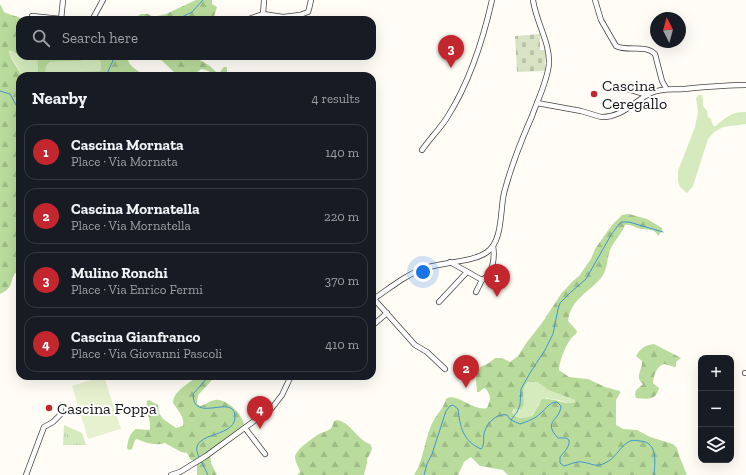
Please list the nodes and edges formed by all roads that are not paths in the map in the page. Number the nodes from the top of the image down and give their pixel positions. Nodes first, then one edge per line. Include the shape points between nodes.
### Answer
1 (63, 0) edge
2 (103, 0) edge
3 (264, 0) edge
4 (311, 0) edge
5 (492, 0) edge
6 (533, 0) edge
7 (595, 0) edge
8 (263, 14) junction
9 (61, 16) edge
10 (94, 16) edge
11 (257, 16) edge
12 (276, 16) edge
13 (296, 16) edge
14 (746, 85) edge
15 (624, 88) dead end
16 (666, 88) junction
17 (648, 95) junction
18 (537, 103) junction
19 (422, 150) dead end
20 (493, 246) junction
21 (450, 262) junction
22 (467, 272) junction
23 (482, 280) junction
24 (476, 292) dead end
25 (376, 298) edge
26 (439, 302) dead end
27 (376, 303) edge
28 (387, 313) junction
29 (376, 323) edge
30 (445, 369) dead end
31 (289, 380) edge
32 (62, 405) dead end
33 (245, 428) junction
34 (265, 454) dead end
35 (26, 475) edge
36 (171, 475) edge

1 - 9 street
2 - 10 street
3 - 8 street
4 - 13 street via 308,12
5 - 19 street via 469,75 448,117
6 - 18 street via 549,56 546,76
7 - 16 street via 601,20 616,46 648,49 655,54
8 - 11 street
8 - 12 street
14 - 16 street
15 - 17 street
16 - 17 street
17 - 18 street via 612,117 601,117
18 - 20 street via 505,189
20 - 21 street via 480,256
20 - 23 street via 490,272
21 - 22 street
21 - 25 street via 417,271
22 - 23 street
22 - 26 street
23 - 24 street
27 - 28 street
28 - 29 street
28 - 30 street via 415,344
31 - 33 street via 275,405
32 - 35 street via 60,415 44,428
33 - 34 street
33 - 36 street via 206,456

